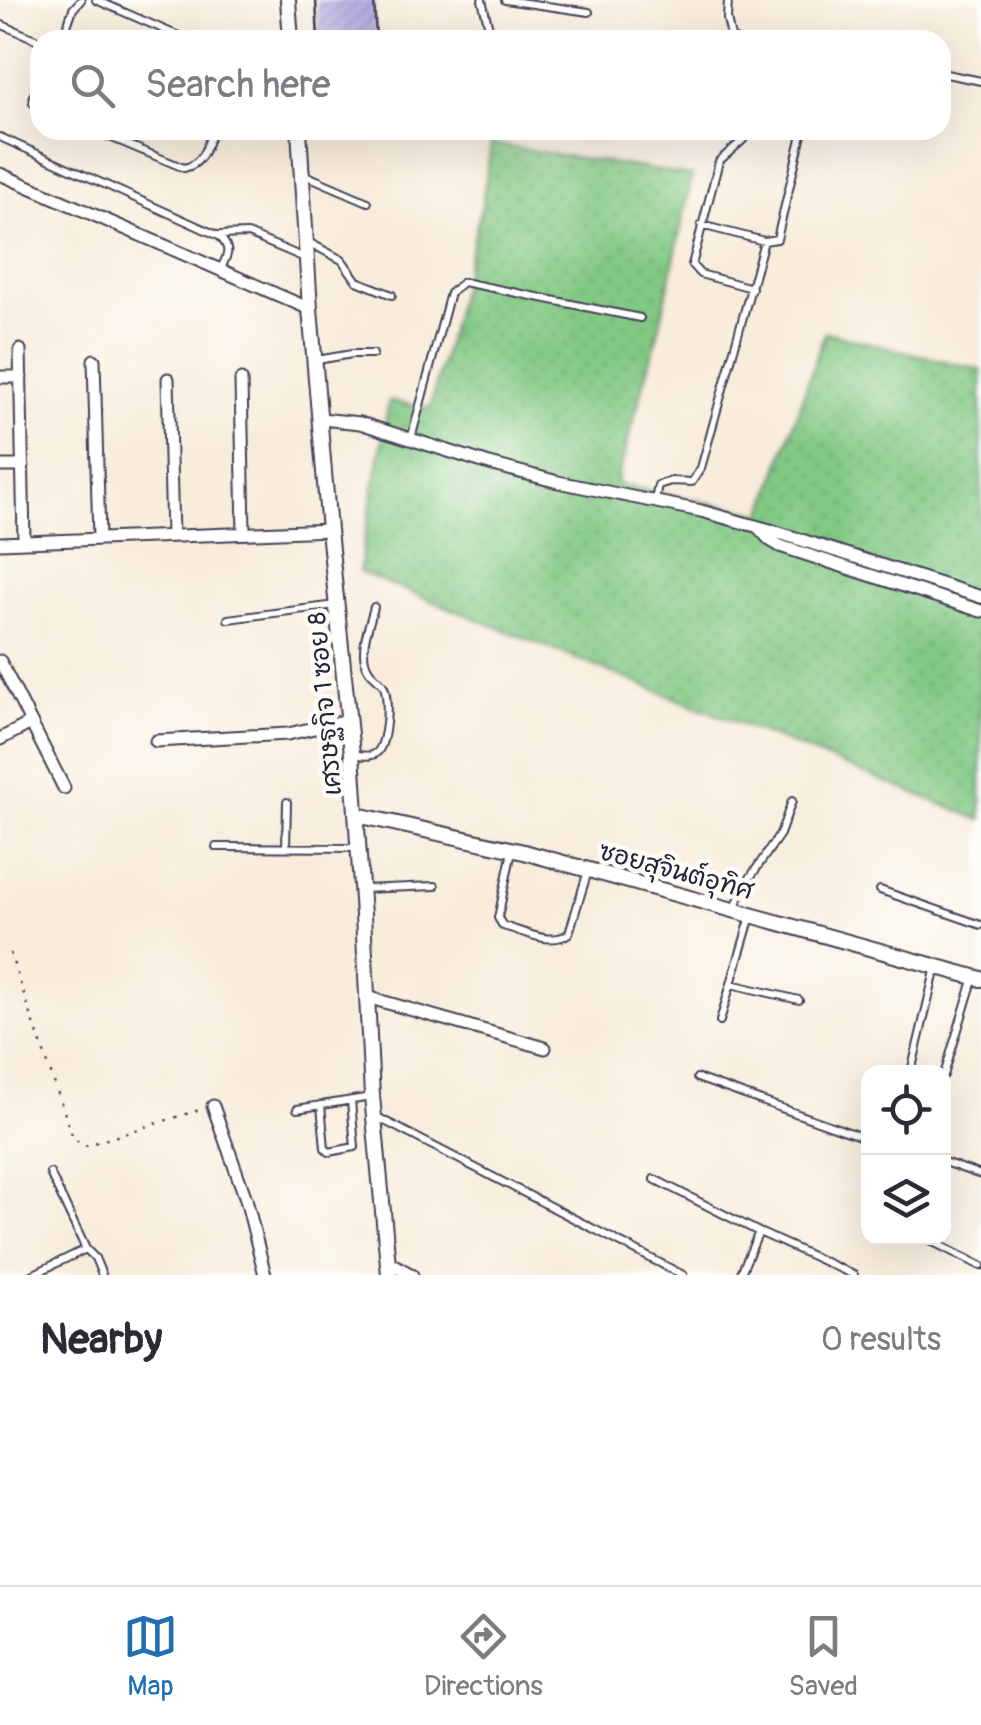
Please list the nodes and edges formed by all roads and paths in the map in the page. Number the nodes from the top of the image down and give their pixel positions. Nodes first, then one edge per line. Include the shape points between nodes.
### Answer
1 (81, 0) edge
2 (96, 0) edge
3 (288, 0) edge
4 (482, 0) edge
5 (504, 0) edge
6 (728, 0) edge
7 (554, 3) edge
8 (589, 12) dead end
9 (0, 24) edge
10 (66, 30) edge
11 (165, 30) edge
12 (290, 30) edge
13 (490, 30) edge
14 (729, 30) edge
15 (30, 37) edge
16 (951, 75) edge
17 (981, 82) edge
18 (0, 137) edge
19 (117, 140) edge
20 (209, 140) edge
21 (297, 140) edge
22 (743, 140) edge
23 (802, 140) edge
24 (302, 174) junction
25 (0, 175) edge
26 (368, 202) dead end
27 (701, 225) junction
28 (219, 236) junction
29 (307, 241) junction
30 (764, 241) junction
31 (308, 260) junction
32 (220, 272) junction
33 (752, 288) junction
34 (392, 295) dead end
35 (310, 309) junction
36 (640, 318) dead end
37 (20, 350) dead end
38 (373, 354) dead end
39 (94, 360) dead end
40 (316, 360) junction
41 (0, 377) edge
42 (21, 377) junction
43 (168, 379) dead end
44 (241, 380) dead end
45 (321, 419) junction
46 (410, 440) junction
47 (0, 466) edge
48 (23, 466) junction
49 (654, 502) junction
50 (756, 526) junction
51 (329, 530) junction
52 (244, 533) junction
53 (172, 536) junction
54 (98, 538) junction
55 (24, 540) junction
56 (0, 543) edge
57 (981, 597) edge
58 (337, 605) junction
59 (374, 607) dead end
60 (981, 610) edge
61 (228, 618) dead end
62 (0, 662) edge
63 (348, 720) junction
64 (30, 723) junction
65 (0, 739) edge
66 (156, 741) dead end
67 (352, 754) junction
68 (64, 788) dead end
69 (286, 802) dead end
70 (792, 802) dead end
71 (356, 815) junction
72 (216, 847) dead end
73 (286, 847) junction
74 (359, 848) junction
75 (513, 849) junction
76 (589, 870) junction
77 (436, 886) dead end
78 (361, 890) junction
79 (880, 890) dead end
80 (734, 910) junction
81 (752, 914) junction
82 (981, 925) edge
83 (10, 953) dead end
84 (936, 966) junction
85 (978, 976) edge
86 (731, 984) junction
87 (367, 997) junction
88 (799, 1000) dead end
89 (720, 1021) dead end
90 (545, 1048) dead end
91 (913, 1065) edge
92 (947, 1065) edge
93 (697, 1078) dead end
94 (372, 1096) junction
95 (351, 1101) junction
96 (213, 1106) joint
97 (320, 1106) junction
98 (297, 1109) dead end
99 (374, 1116) junction
100 (861, 1137) edge
101 (951, 1164) edge
102 (50, 1173) dead end
103 (981, 1175) edge
104 (654, 1179) dead end
105 (758, 1232) junction
106 (939, 1245) edge
107 (86, 1249) junction
108 (981, 1266) edge
109 (388, 1268) edge
110 (32, 1275) edge
111 (102, 1275) edge
112 (265, 1275) edge
113 (412, 1275) edge
114 (683, 1275) edge
115 (740, 1275) edge
116 (854, 1275) edge

1 - 10 lane
2 - 11 lane
3 - 12 street
4 - 13 lane
5 - 7 lane
6 - 14 lane
7 - 8 lane
9 - 15 lane
16 - 17 lane
18 - 28 lane
19 - 20 lane via 184,168 195,166
21 - 24 street, เศรษฐกิจ 1 ซอย 8
22 - 27 lane via 719,160
23 - 30 lane via 780,234
24 - 26 lane
24 - 29 street, เศรษฐกิจ 1 ซอย 8
25 - 32 street
27 - 30 lane
27 - 33 lane via 695,270
28 - 31 lane via 248,234
28 - 32 lane via 229,253
29 - 31 street, เศรษฐกิจ 1 ซอย 8
29 - 34 lane via 342,260 357,281
30 - 33 lane
31 - 35 street, เศรษฐกิจ 1 ซอย 8
32 - 35 street
33 - 49 lane via 700,468 692,482 658,485
35 - 40 street, เศรษฐกิจ 1 ซอย 8
36 - 46 lane via 463,282 450,293
37 - 42 street
38 - 40 lane
39 - 54 street
40 - 45 street, เศรษฐกิจ 1 ซอย 8
41 - 42 street
42 - 48 street
43 - 53 street
44 - 52 street
45 - 46 street via 360,423
45 - 51 street, เศรษฐกิจ 1 ซอย 8
46 - 49 street
47 - 48 street
48 - 55 street
49 - 50 street
50 - 57 street
50 - 60 street via 780,546
51 - 52 street
51 - 58 street, เศรษฐกิจ 1 ซอย 8
52 - 53 street
53 - 54 street
54 - 55 street
55 - 56 street
58 - 61 lane
58 - 63 street, เศรษฐกิจ 1 ซอย 8
59 - 67 lane via 363,650 388,700 382,745 370,756
62 - 64 street
63 - 66 street via 288,734
63 - 67 street, เศรษฐกิจ 1 ซอย 8
64 - 65 street
64 - 68 street
67 - 71 street, เศรษฐกิจ 1 ซอย 8
69 - 73 lane
70 - 80 lane
71 - 74 street, เศรษฐกิจ 1 ซอย 8
71 - 75 street, ซอยสุจินต์อุทิศ
72 - 73 lane
73 - 74 lane
74 - 78 street, เศรษฐกิจ 1 ซอย 8
75 - 76 street, ซอยสุจินต์อุทิศ
75 - 76 lane via 498,918 503,926 553,940 569,933
76 - 80 street, ซอยสุจินต์อุทิศ
77 - 78 lane
78 - 87 street, เศรษฐกิจ 1 ซอย 8
79 - 82 lane
80 - 81 street, ซอยสุจินต์อุทิศ
81 - 84 street, ซอยสุจินต์อุทิศ
81 - 86 lane
83 - 96 path via 73,1138 85,1146
84 - 85 street, ซอยสุจินต์อุทิศ
84 - 91 lane
85 - 92 lane
86 - 88 lane
86 - 89 lane
87 - 90 street
87 - 94 street, เศรษฐกิจ 1 ซอย 8
93 - 100 lane
94 - 95 lane
94 - 99 street, เศรษฐกิจ 1 ซอย 8
95 - 97 lane
95 - 97 lane via 355,1148 324,1148
96 - 112 street
97 - 98 lane
99 - 109 street, เศรษฐกิจ 1 ซอย 8
99 - 114 lane
101 - 103 lane
102 - 107 lane
104 - 105 lane
105 - 115 lane
105 - 116 lane
106 - 108 lane
107 - 110 lane
107 - 111 lane
109 - 113 street

